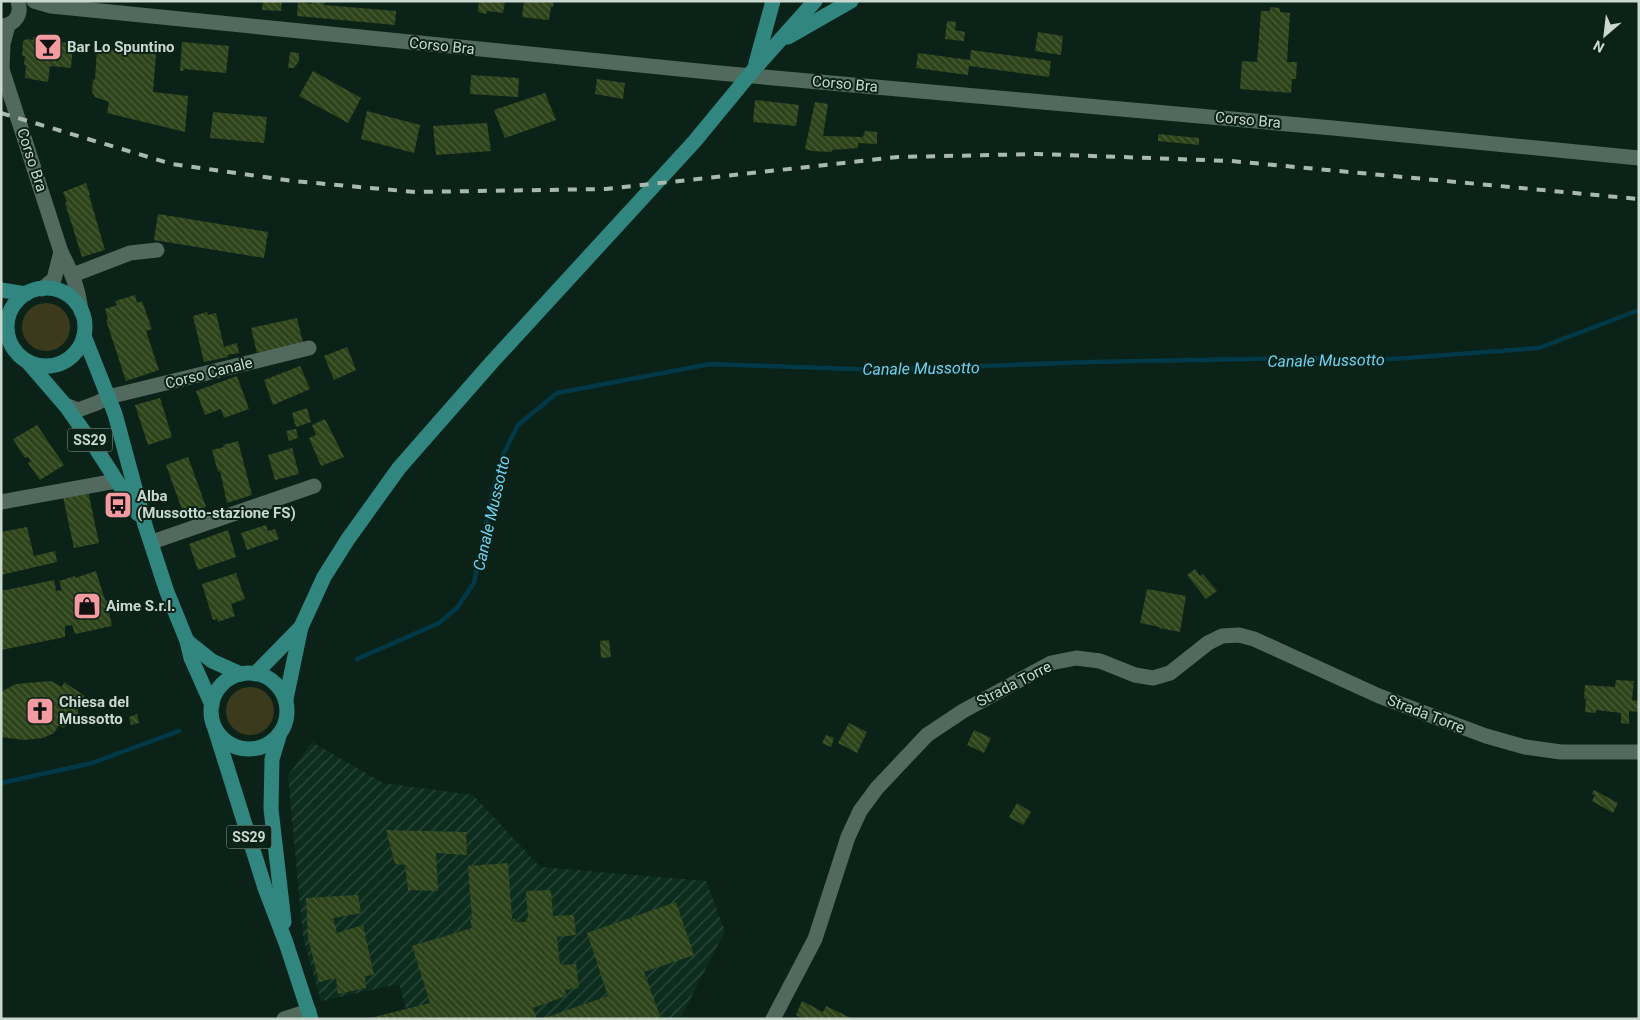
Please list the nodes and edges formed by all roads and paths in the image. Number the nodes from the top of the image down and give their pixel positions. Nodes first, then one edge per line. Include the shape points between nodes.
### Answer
1 (34, 1) edge
2 (773, 1) edge
3 (815, 1) edge
4 (851, 1) edge
5 (51, 6) junction
6 (11, 17) edge
7 (770, 44) junction
8 (2, 68) edge
9 (1639, 158) edge
10 (157, 250) dead end
11 (61, 252) junction
12 (73, 275) junction
13 (42, 289) junction
14 (1, 290) edge
15 (26, 294) junction
16 (81, 310) junction
17 (84, 336) junction
18 (6, 340) edge
19 (309, 348) dead end
20 (26, 360) junction
21 (108, 397) junction
22 (65, 405) junction
23 (116, 481) junction
24 (314, 486) dead end
25 (1, 502) edge
26 (145, 525) junction
27 (152, 542) junction
28 (301, 627) junction
29 (187, 641) junction
30 (248, 674) junction
31 (286, 699) junction
32 (212, 705) junction
33 (216, 729) junction
34 (278, 736) junction
35 (1639, 752) edge
36 (286, 943) junction
37 (310, 1015) edge
38 (284, 1019) edge
39 (774, 1019) edge

1 - 5 street, Corso Bra
2 - 7 main road
3 - 7 main road
4 - 7 main road
5 - 6 street, Corso Bra
5 - 9 street, Corso Bra via 709,72
6 - 8 street, Corso Bra via 3,44
7 - 28 main road via 755,68 694,142 399,468 324,577
8 - 11 street, Corso Bra
10 - 12 street via 130,253
11 - 12 street, Corso Bra
11 - 13 street via 54,279
12 - 16 street, Corso Bra
13 - 15 main road
13 - 16 main road via 54,289 65,294
14 - 15 main road
15 - 18 main road via 11,311
16 - 17 main road
17 - 20 main road via 80,348 61,364 37,365
17 - 21 main road, SS29
18 - 20 main road
19 - 21 street, Corso Canale
20 - 22 main road, SS29
21 - 22 street, Corso Canale via 78,410
21 - 26 main road, SS29
22 - 23 main road, SS29
23 - 25 street
23 - 26 main road, SS29
24 - 27 street
26 - 27 main road, SS29
27 - 29 main road, SS29
28 - 30 main road
28 - 31 main road
29 - 30 main road via 212,661
29 - 32 main road, SS29
30 - 31 main road via 274,682
30 - 32 main road via 230,678 215,694
31 - 34 main road via 285,725
32 - 33 main road
33 - 34 main road via 233,746 245,749 269,744
33 - 36 main road, SS29 via 264,888
34 - 36 main road, SS29 via 272,759 271,809
35 - 39 street, Strada Torre via 1561,752 1525,747 1486,736 1379,696 1239,635 1222,636 1208,643 1170,673 1153,678 1135,675 1100,661 1076,658 1051,663 963,711 927,735 876,788 860,811 848,838 815,938
36 - 37 main road, SS29
37 - 38 street

